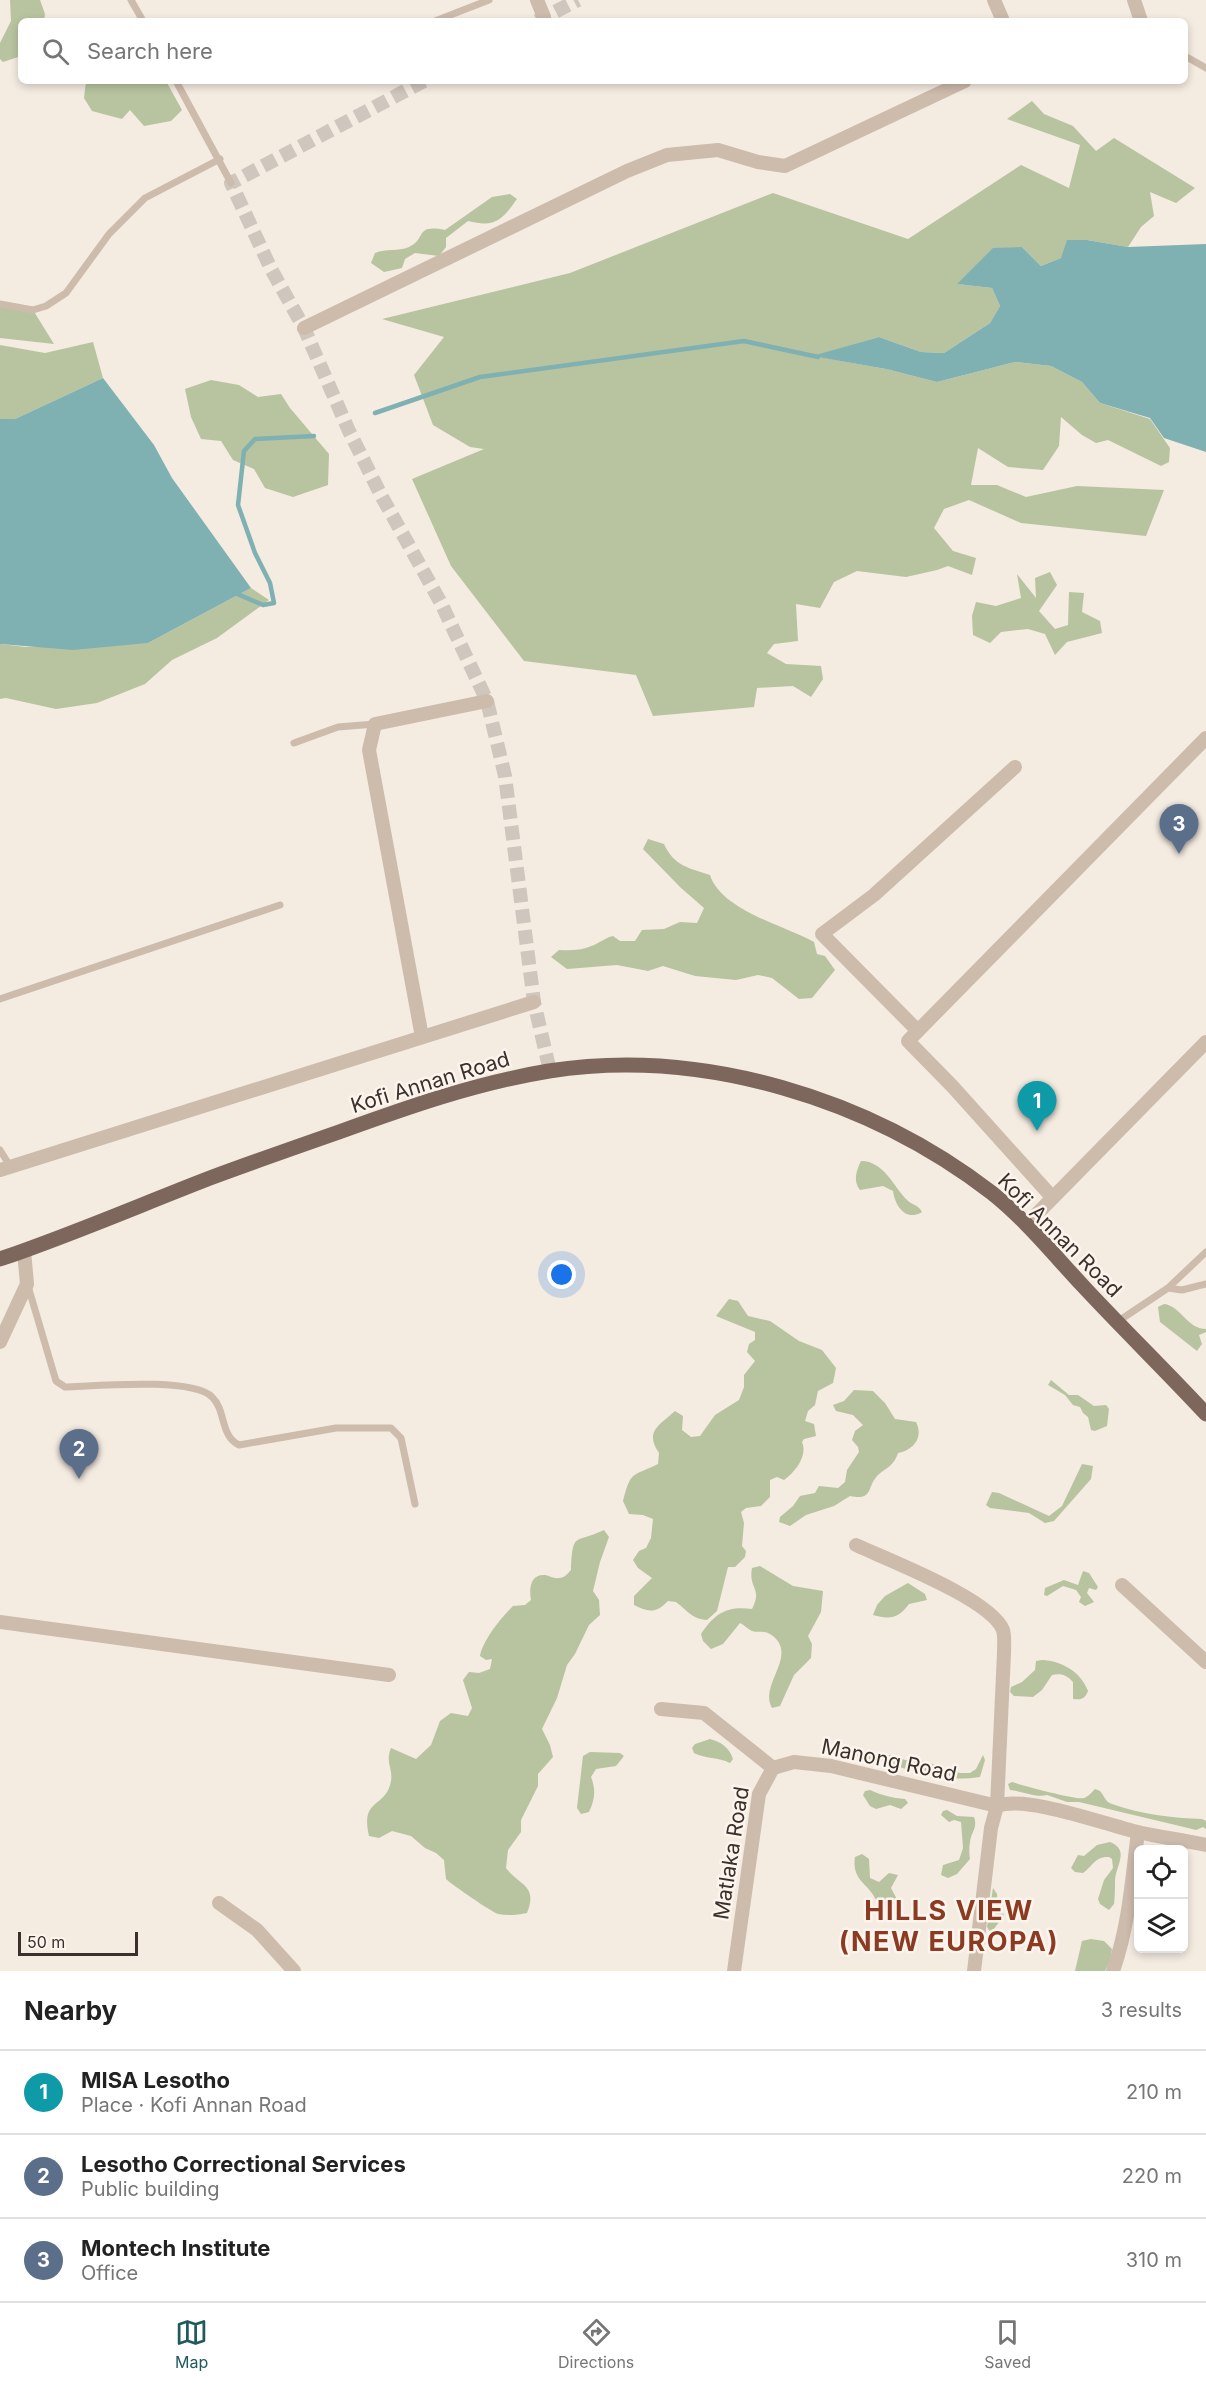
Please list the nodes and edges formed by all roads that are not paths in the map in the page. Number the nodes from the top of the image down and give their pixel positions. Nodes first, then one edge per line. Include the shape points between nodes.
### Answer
1 (131, 0) edge
2 (489, 0) edge
3 (537, 0) edge
4 (994, 0) edge
5 (1134, 0) edge
6 (544, 17) dead end
7 (141, 18) edge
8 (443, 18) edge
9 (1002, 18) edge
10 (1140, 18) edge
11 (1188, 58) edge
12 (1206, 68) edge
13 (178, 84) edge
14 (959, 84) edge
15 (220, 159) junction
16 (231, 183) dead end
17 (0, 304) edge
18 (304, 328) dead end
19 (487, 701) dead end
20 (375, 724) junction
21 (1206, 738) edge
22 (294, 743) dead end
23 (1015, 767) dead end
24 (280, 905) dead end
25 (0, 999) edge
26 (534, 1002) dead end
27 (918, 1031) junction
28 (422, 1037) junction
29 (1206, 1042) edge
30 (0, 1150) edge
31 (5, 1168) edge
32 (1052, 1197) junction
33 (1026, 1225) junction
34 (24, 1251) junction
35 (1206, 1252) edge
36 (0, 1259) edge
37 (27, 1284) junction
38 (1206, 1284) edge
39 (1168, 1288) junction
40 (1117, 1322) junction
41 (0, 1342) edge
42 (1206, 1414) edge
43 (415, 1504) dead end
44 (856, 1545) dead end
45 (1122, 1585) dead end
46 (0, 1622) edge
47 (1206, 1662) edge
48 (389, 1675) dead end
49 (661, 1709) dead end
50 (773, 1768) junction
51 (997, 1806) junction
52 (1138, 1832) junction
53 (1206, 1845) edge
54 (219, 1903) dead end
55 (294, 1971) edge
56 (734, 1971) edge
57 (974, 1971) edge
58 (1113, 1971) edge

1 - 7 lane
2 - 8 lane
3 - 6 street
4 - 9 street
5 - 10 street
11 - 12 lane
13 - 15 lane
14 - 18 street via 785,166 718,150 667,155
15 - 16 lane
15 - 17 lane via 145,198 109,234 60,297 33,310
19 - 20 street
20 - 22 lane via 338,727
20 - 28 street via 369,750
21 - 27 street
23 - 27 street via 874,895 822,934
24 - 25 lane
26 - 28 street
27 - 32 street via 908,1041
28 - 31 street
29 - 32 street
30 - 31 lane
32 - 33 street
33 - 34 main road, Kofi Annan Road via 993,1194 930,1152 854,1114 786,1089 744,1079 639,1065 550,1071 415,1104
33 - 40 main road, Kofi Annan Road
34 - 36 main road, Kofi Annan Road
34 - 37 street
35 - 39 lane
37 - 41 street
37 - 43 lane via 60,1385 170,1384 201,1391 215,1400 229,1437 239,1445 336,1428 391,1428 401,1438
38 - 39 lane via 1182,1290
39 - 40 lane
40 - 42 main road, Kofi Annan Road
44 - 51 street via 971,1599 1003,1630
45 - 47 street
46 - 48 street
49 - 50 street, Matlaka Road via 704,1713
50 - 51 street, Manong Road via 794,1762 831,1766
50 - 56 street, Matlaka Road via 759,1794
51 - 52 street, Manong Road via 1008,1802 1028,1804
51 - 57 street
52 - 53 street, Manong Road
52 - 58 street via 1122,1946
54 - 55 street via 257,1930

